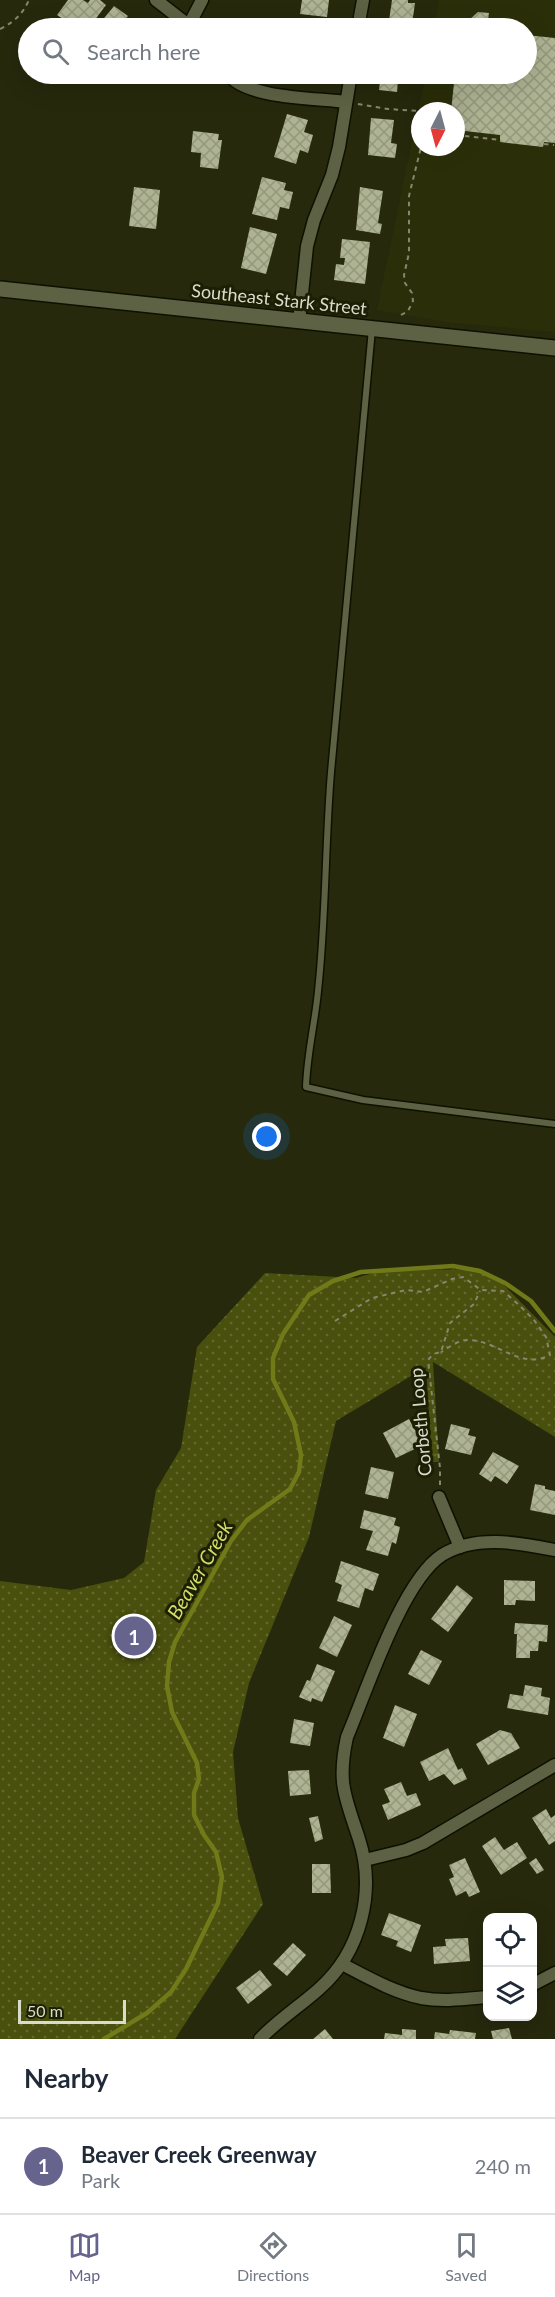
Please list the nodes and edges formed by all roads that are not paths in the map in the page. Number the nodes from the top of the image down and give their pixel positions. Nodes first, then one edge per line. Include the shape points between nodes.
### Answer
1 (156, 0) edge
2 (202, 0) edge
3 (363, 0) edge
4 (179, 18) edge
5 (194, 18) edge
6 (360, 18) edge
7 (242, 84) edge
8 (349, 84) edge
9 (346, 102) junction
10 (0, 289) edge
11 (299, 322) junction
12 (372, 329) junction
13 (555, 348) edge
14 (555, 1124) edge
15 (440, 1497) road end
16 (460, 1547) junction
17 (555, 1550) edge
18 (555, 1765) edge
19 (365, 1860) junction
20 (342, 1964) junction
21 (555, 1973) edge
22 (537, 1982) edge
23 (483, 1997) edge
24 (260, 2039) edge

1 - 4 street
2 - 5 street
3 - 6 street
7 - 9 street via 264,92
8 - 9 street
9 - 11 street via 332,175 307,246
10 - 11 main road, Southeast Stark Street
11 - 12 main road, Southeast Stark Street
12 - 13 main road, Southeast Stark Street
12 - 14 lane via 330,772 318,994 306,1087 375,1102
15 - 16 street
16 - 17 street via 496,1542
16 - 19 street via 443,1554 416,1582 400,1610 347,1737 343,1788
18 - 19 street via 423,1843
19 - 20 street via 361,1921
20 - 23 street via 397,1991 422,1998
20 - 24 street
21 - 22 street

